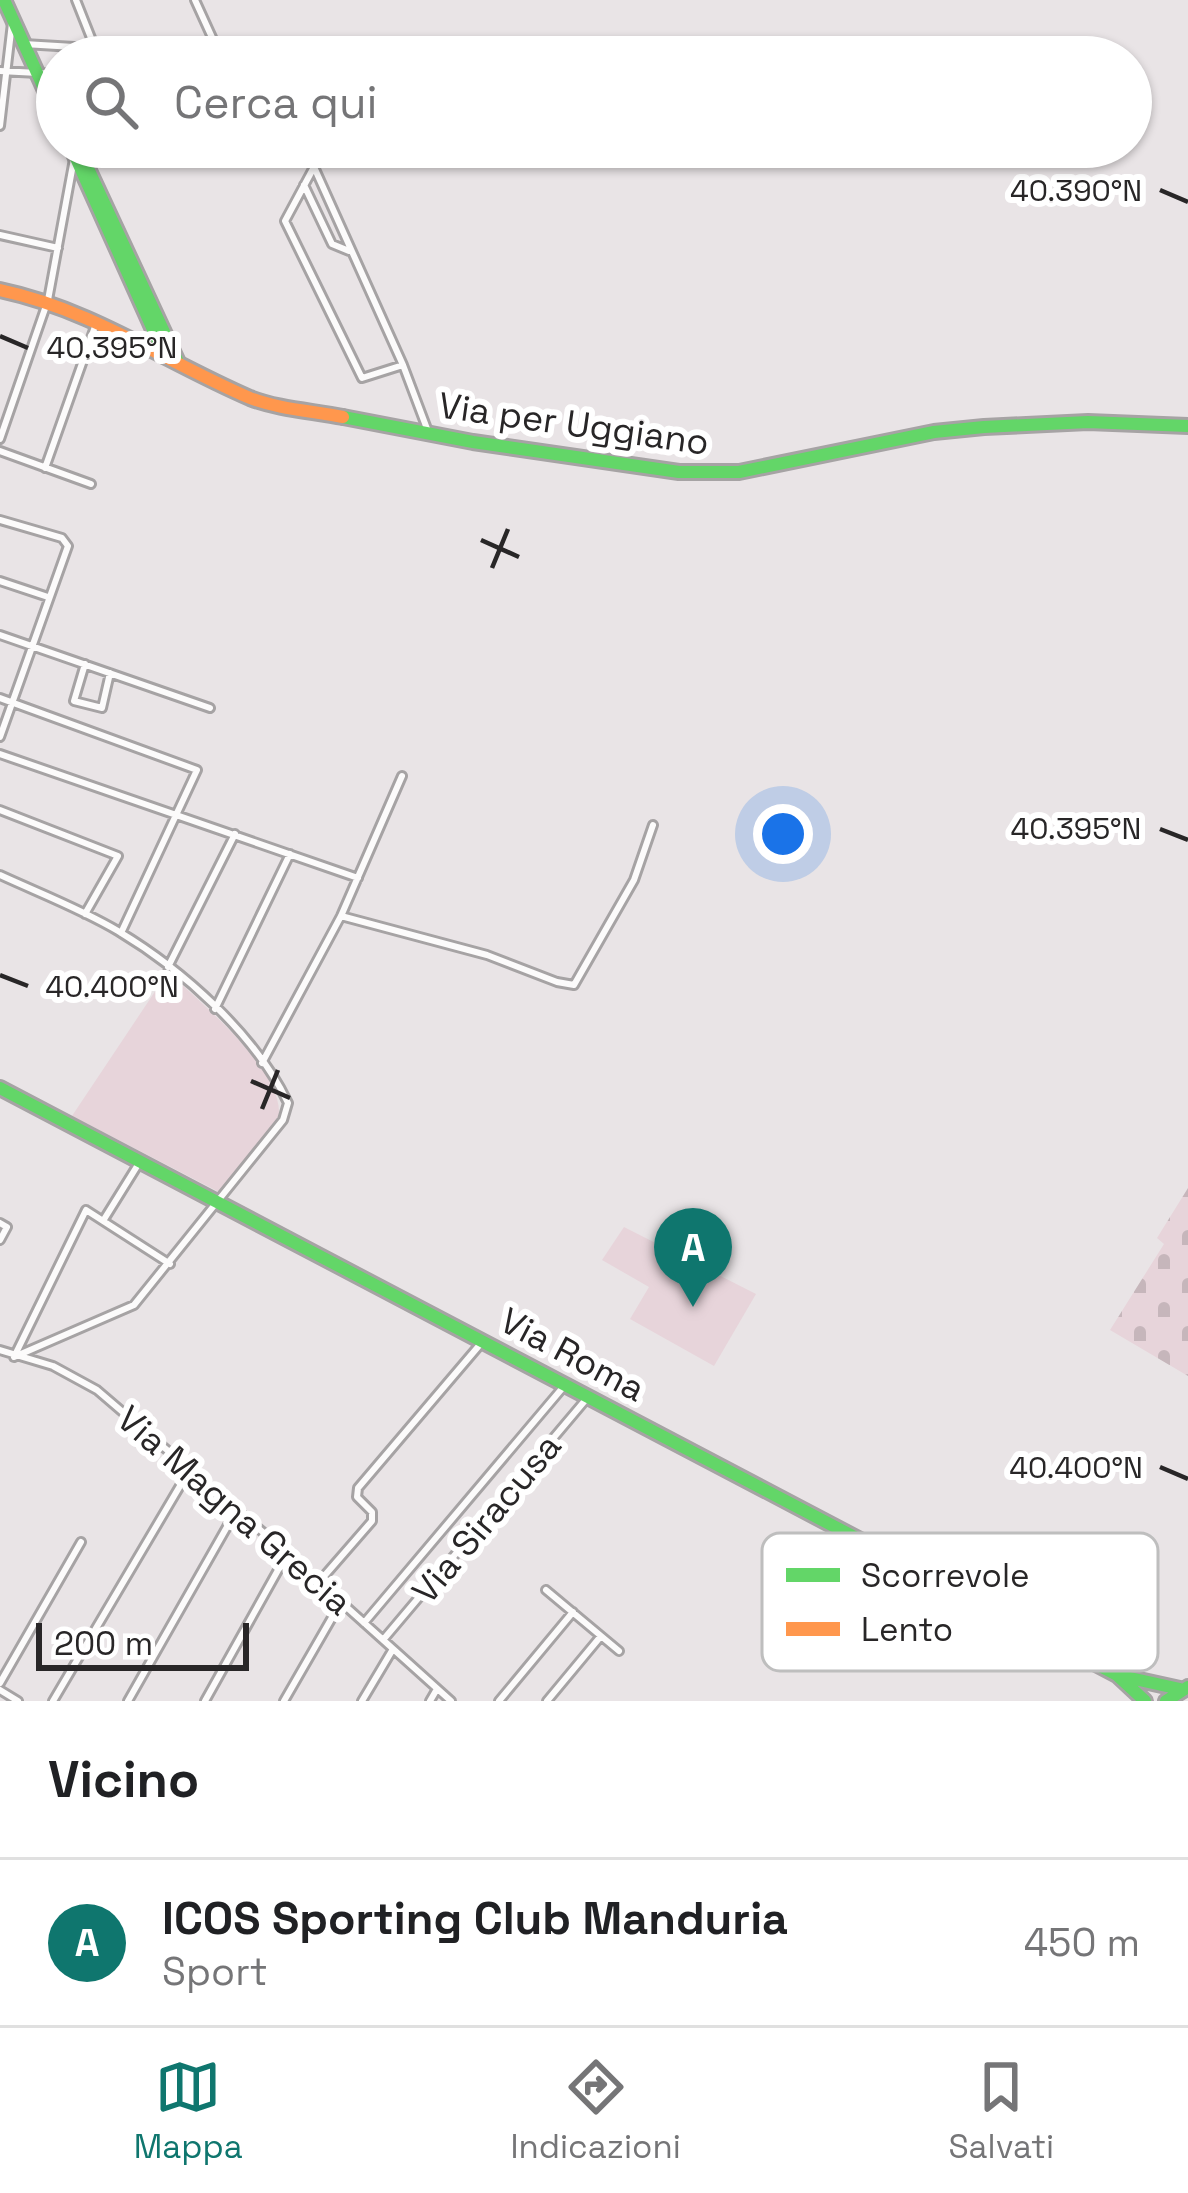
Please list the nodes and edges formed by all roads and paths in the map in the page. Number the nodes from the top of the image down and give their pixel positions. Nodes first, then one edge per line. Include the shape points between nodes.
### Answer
1 (7, 0) edge
2 (76, 0) edge
3 (195, 0) edge
4 (13, 18) junction
5 (90, 36) edge
6 (211, 36) edge
7 (27, 44) junction
8 (36, 45) edge
9 (36, 58) edge
10 (5, 71) edge
11 (36, 73) edge
12 (0, 126) edge
13 (71, 168) edge
14 (82, 168) edge
15 (313, 168) edge
16 (315, 168) edge
17 (304, 185) junction
18 (0, 236) edge
19 (58, 248) junction
20 (352, 252) junction
21 (0, 290) edge
22 (48, 300) junction
23 (97, 321) junction
24 (171, 357) junction
25 (403, 365) junction
26 (1188, 426) edge
27 (429, 434) junction
28 (0, 439) edge
29 (0, 451) edge
30 (45, 468) junction
31 (91, 484) dead end
32 (0, 520) edge
33 (0, 580) edge
34 (48, 597) junction
35 (0, 635) edge
36 (32, 646) junction
37 (85, 664) junction
38 (110, 673) junction
39 (0, 698) edge
40 (12, 703) junction
41 (210, 708) dead end
42 (0, 737) edge
43 (0, 754) edge
44 (403, 776) dead end
45 (0, 811) edge
46 (176, 815) junction
47 (653, 825) dead end
48 (236, 834) junction
49 (290, 854) junction
50 (0, 875) edge
51 (358, 878) junction
52 (86, 914) junction
53 (341, 916) junction
54 (121, 933) junction
55 (168, 967) junction
56 (215, 1009) junction
57 (262, 1063) junction
58 (0, 1088) edge
59 (140, 1161) junction
60 (220, 1202) junction
61 (103, 1221) junction
62 (0, 1223) edge
63 (0, 1240) edge
64 (170, 1264) junction
65 (483, 1341) junction
66 (0, 1350) edge
67 (14, 1357) junction
68 (565, 1384) junction
69 (589, 1396) junction
70 (190, 1469) junction
71 (237, 1509) junction
72 (849, 1533) edge
73 (81, 1542) dead end
74 (287, 1554) junction
75 (319, 1582) junction
76 (546, 1590) dead end
77 (341, 1602) junction
78 (573, 1612) junction
79 (364, 1623) junction
80 (601, 1636) junction
81 (383, 1640) junction
82 (393, 1649) junction
83 (619, 1651) dead end
84 (1110, 1671) edge
85 (1118, 1675) junction
86 (0, 1687) edge
87 (1186, 1688) edge
88 (437, 1689) junction
89 (18, 1701) edge
90 (53, 1701) edge
91 (128, 1701) edge
92 (205, 1701) edge
93 (284, 1701) edge
94 (362, 1701) edge
95 (430, 1701) edge
96 (451, 1701) edge
97 (499, 1701) edge
98 (547, 1701) edge
99 (1145, 1701) edge
100 (1166, 1701) edge

1 - 4 street
1 - 7 street
2 - 5 street
3 - 6 street
4 - 7 street
4 - 10 street
7 - 8 street
7 - 9 street
10 - 11 street
10 - 12 street
13 - 19 street
14 - 24 street
15 - 17 street
16 - 20 street
17 - 20 street via 332,244
17 - 25 street via 285,221 362,378
18 - 19 street
19 - 22 street
20 - 25 street
21 - 22 street, Via per Uggiano
22 - 23 street, Via per Uggiano
22 - 28 street
23 - 24 street, Via per Uggiano
23 - 30 street
24 - 27 street, Via per Uggiano via 255,400
25 - 27 street
26 - 27 street, Via per Uggiano via 983,427 709,474
29 - 30 street
30 - 31 street
32 - 34 street via 66,542
33 - 34 street
34 - 36 street
35 - 36 street
36 - 37 street
36 - 40 street
37 - 38 street
37 - 38 street via 74,701 101,707
38 - 41 street
39 - 40 street
40 - 42 street
40 - 46 street via 195,768
43 - 46 street
44 - 51 street
45 - 52 street via 118,856
46 - 48 street
46 - 54 street
47 - 53 street via 634,880 574,985
48 - 49 street
48 - 55 street
49 - 51 street
49 - 56 street
50 - 52 street
51 - 53 street
52 - 54 street
53 - 57 street
54 - 55 street
55 - 56 street
56 - 57 street
57 - 60 street via 282,1090 287,1114
58 - 59 street, Via Roma
59 - 60 street, Via Roma
59 - 61 street
60 - 64 street
60 - 65 street, Via Roma
61 - 64 street
61 - 67 street via 86,1210
62 - 63 street via 7,1227
64 - 67 street via 134,1305
65 - 68 street, Via Roma
65 - 75 street via 356,1492 372,1521
66 - 67 street, Via Magna Grecia
67 - 70 street, Via Magna Grecia via 97,1390
68 - 69 street, Via Roma
68 - 79 street
69 - 72 street, Via Roma
69 - 81 street, Via Siracusa
70 - 71 street, Via Magna Grecia
70 - 90 street
71 - 74 street, Via Magna Grecia
71 - 91 street
73 - 86 street
74 - 75 street, Via Magna Grecia
74 - 92 street
75 - 77 street, Via Magna Grecia
76 - 78 street
77 - 79 street, Via Magna Grecia
77 - 93 street
78 - 80 street
78 - 97 street
79 - 81 street, Via Magna Grecia
80 - 83 street
80 - 98 street
81 - 82 street, Via Magna Grecia
82 - 88 street, Via Magna Grecia
82 - 94 street
84 - 85 street, Via Roma
85 - 87 street, Via Roma
85 - 99 street, Via Roma
86 - 89 street
87 - 100 street
88 - 95 street
88 - 96 street, Via Magna Grecia

